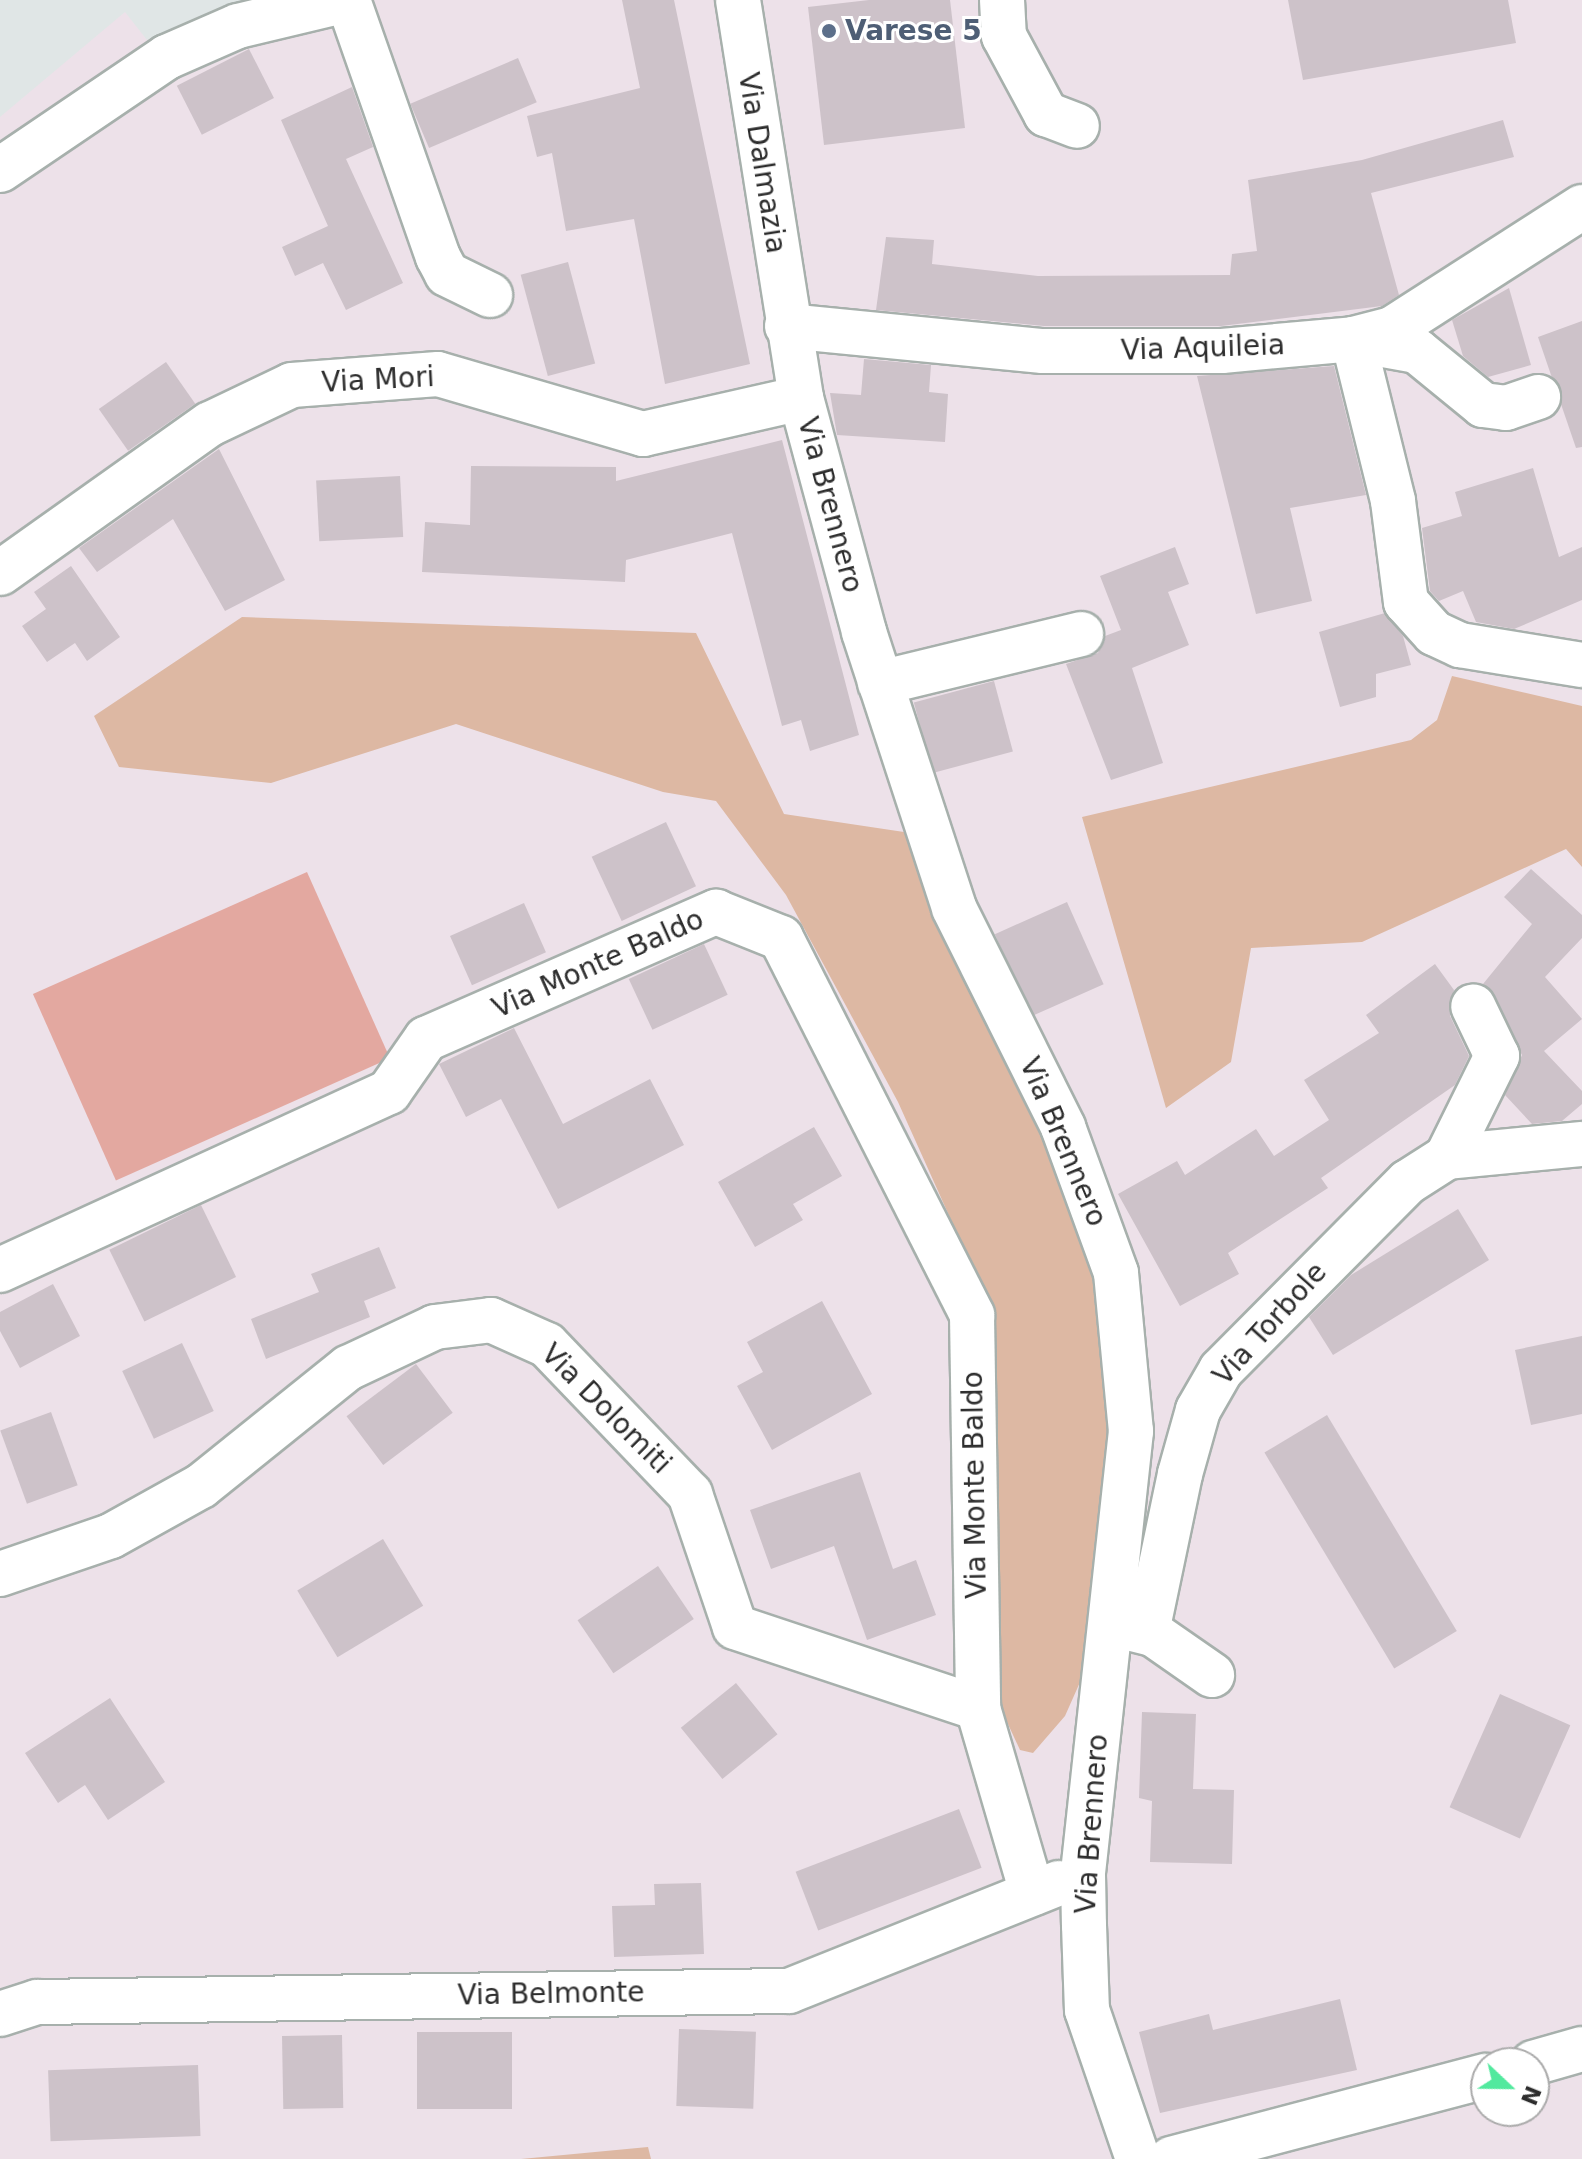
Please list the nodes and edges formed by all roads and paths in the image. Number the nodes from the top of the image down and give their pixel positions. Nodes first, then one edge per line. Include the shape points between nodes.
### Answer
1 (348, 0) edge
2 (738, 0) edge
3 (1002, 0) edge
4 (1077, 126) dead end
5 (0, 170) edge
6 (1582, 207) edge
7 (490, 295) dead end
8 (787, 326) junction
9 (1353, 339) junction
10 (1538, 397) dead end
11 (801, 398) junction
12 (0, 573) edge
13 (1081, 634) dead end
14 (1582, 665) edge
15 (880, 683) junction
16 (1473, 1006) dead end
17 (1582, 1144) edge
18 (1447, 1157) junction
19 (0, 1270) edge
20 (0, 1574) edge
21 (1129, 1628) junction
22 (1212, 1675) dead end
23 (978, 1708) junction
24 (1083, 1875) junction
25 (1032, 1893) junction
26 (0, 2014) edge
27 (1582, 2049) edge
28 (1550, 2058) edge
29 (1470, 2081) edge
30 (1291, 2132) junction
31 (1138, 2159) edge
32 (1171, 2159) edge
33 (1252, 2159) edge

1 - 5 street via 238,26 167,57
1 - 7 street via 438,257 447,274
2 - 8 street, Via Dalmazia
3 - 4 street via 1004,36 1046,114
6 - 9 street, Via Aquileia via 1392,329
8 - 9 street, Via Aquileia via 1043,351 1222,351
8 - 11 street, Via Brennero
9 - 10 street via 1417,351 1483,405
9 - 14 street via 1393,501 1406,602 1434,633 1460,645
11 - 12 street, Via Mori via 643,434 438,374 292,385 210,424
11 - 15 street, Via Brennero
13 - 15 street
15 - 21 street, Via Brennero via 954,908 1063,1127 1116,1273 1131,1431
16 - 18 street via 1497,1056
17 - 18 street, Via Torbole
18 - 21 street, Via Torbole via 1408,1182 1221,1370 1198,1410
19 - 23 street, Via Monte Baldo via 389,1092 426,1039 716,912 781,938 972,1315
20 - 23 street, Via Dolomiti via 111,1536 201,1486 348,1368 435,1327 491,1320 547,1345 690,1494 735,1627
21 - 22 street
21 - 24 street, Via Brennero
23 - 25 street
24 - 25 street, Via Belmonte
24 - 31 street, Via Brennero via 1087,2010
25 - 26 street, Via Belmonte via 789,1991 37,2002
27 - 28 street
29 - 30 street
30 - 32 street
30 - 33 street

